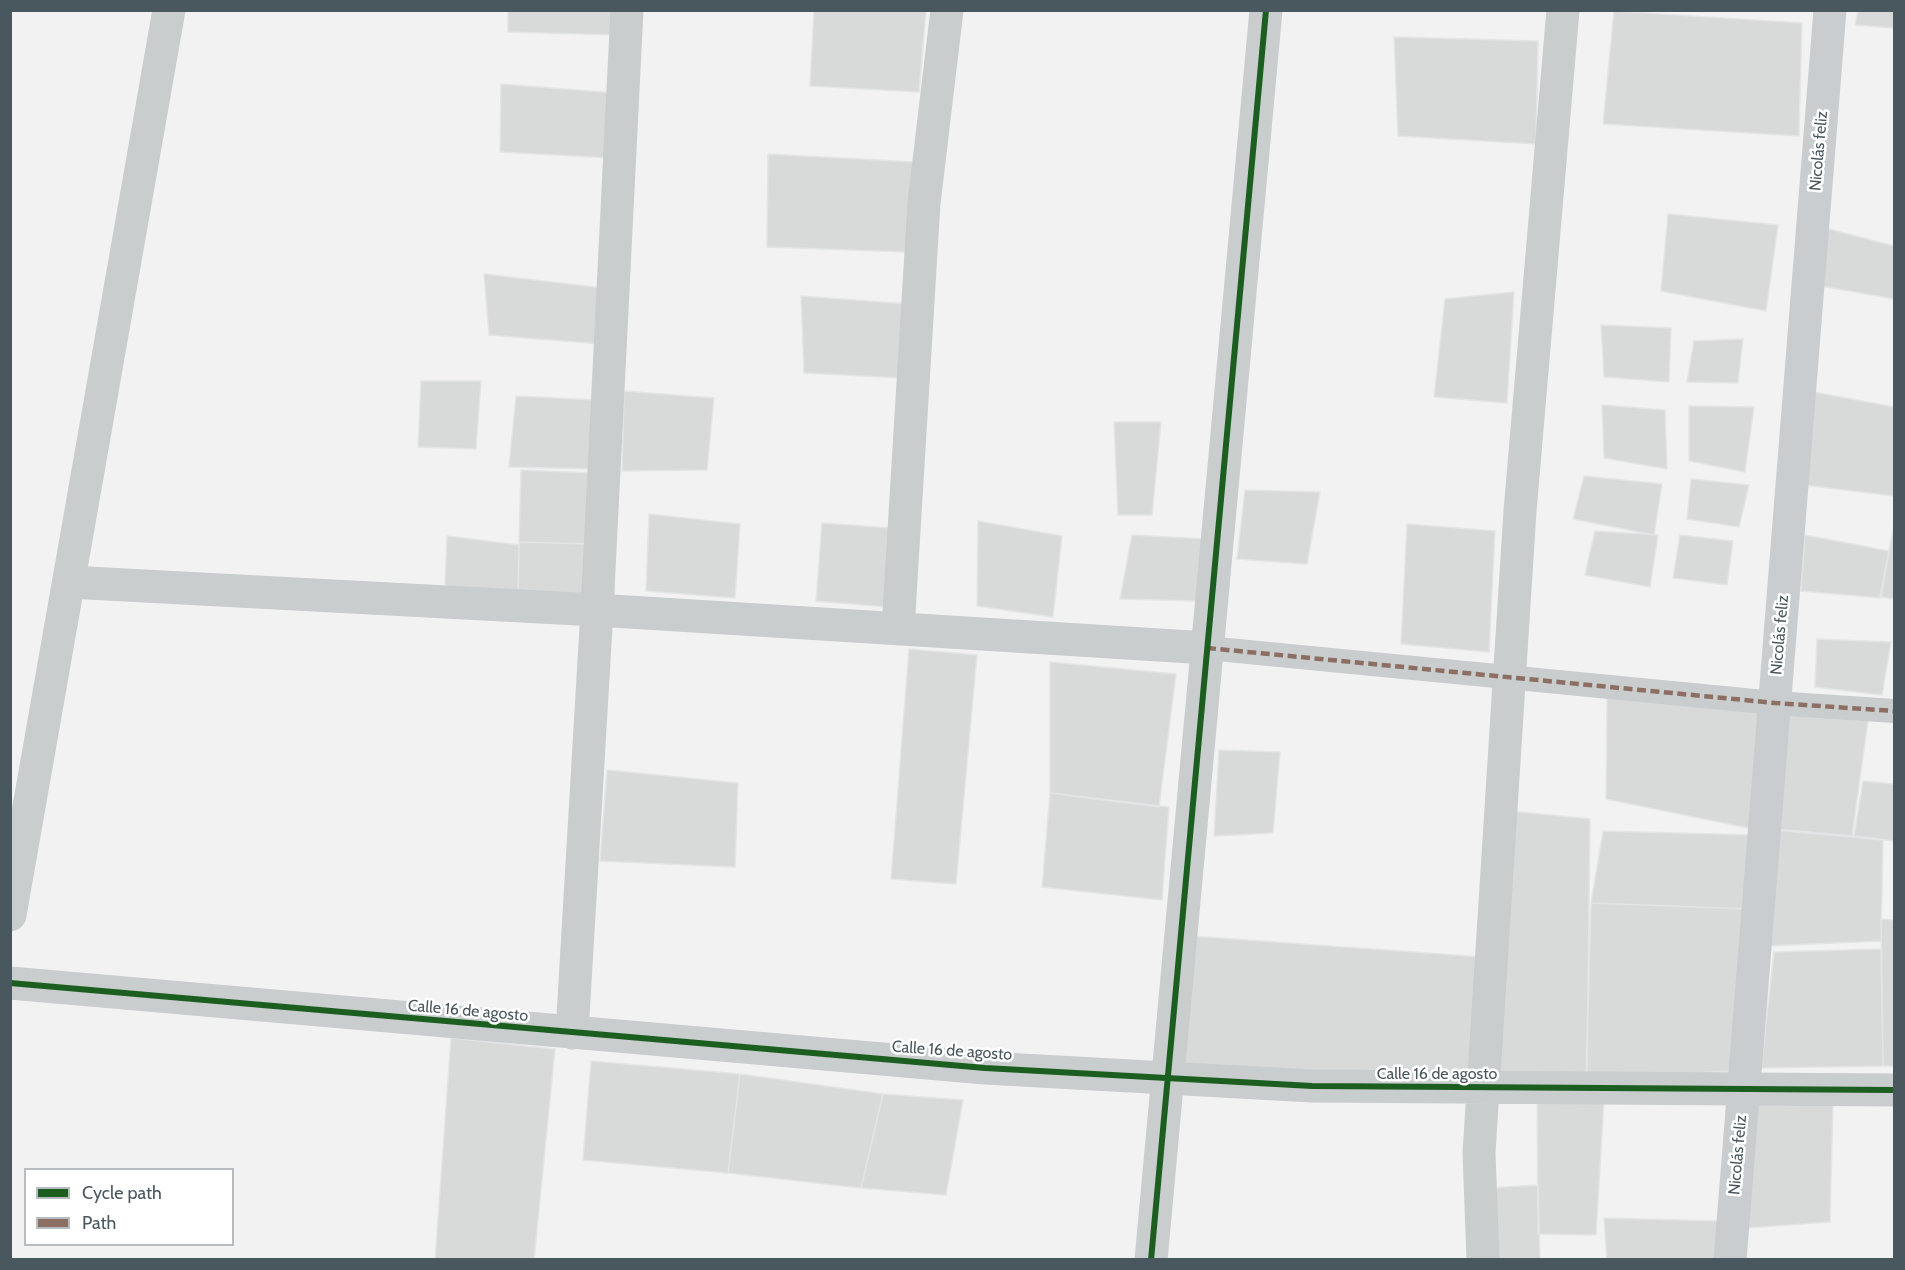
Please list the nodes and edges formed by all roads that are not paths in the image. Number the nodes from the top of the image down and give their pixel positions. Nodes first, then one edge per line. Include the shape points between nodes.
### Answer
1 (169, 10) edge
2 (627, 10) edge
3 (947, 10) edge
4 (1266, 10) edge
5 (1563, 10) edge
6 (1830, 10) edge
7 (69, 582) junction
8 (597, 610) junction
9 (898, 629) junction
10 (1207, 648) junction
11 (1509, 678) junction
12 (1774, 703) junction
13 (1894, 711) edge
14 (10, 915) edge
15 (10, 983) edge
16 (572, 1033) junction
17 (1167, 1078) junction
18 (1483, 1088) junction
19 (1744, 1089) junction
20 (1894, 1090) edge
21 (1151, 1260) edge
22 (1483, 1260) edge
23 (1730, 1260) edge

1 - 7 street
2 - 8 street
3 - 9 street via 924,203
4 - 10 street
5 - 11 street via 1526,426
6 - 12 main road, Nicolás feliz
7 - 8 street
7 - 14 street
8 - 9 street
8 - 16 street
9 - 10 street
10 - 11 street
10 - 17 street
11 - 12 street
11 - 18 street
12 - 13 street
12 - 19 main road, Nicolás feliz
15 - 16 street, Calle 16 de agosto
16 - 17 street, Calle 16 de agosto via 985,1068
17 - 18 street, Calle 16 de agosto via 1312,1086
17 - 21 street
18 - 19 street, Calle 16 de agosto
18 - 22 street via 1479,1153
19 - 20 street, Calle 16 de agosto
19 - 23 main road, Nicolás feliz

